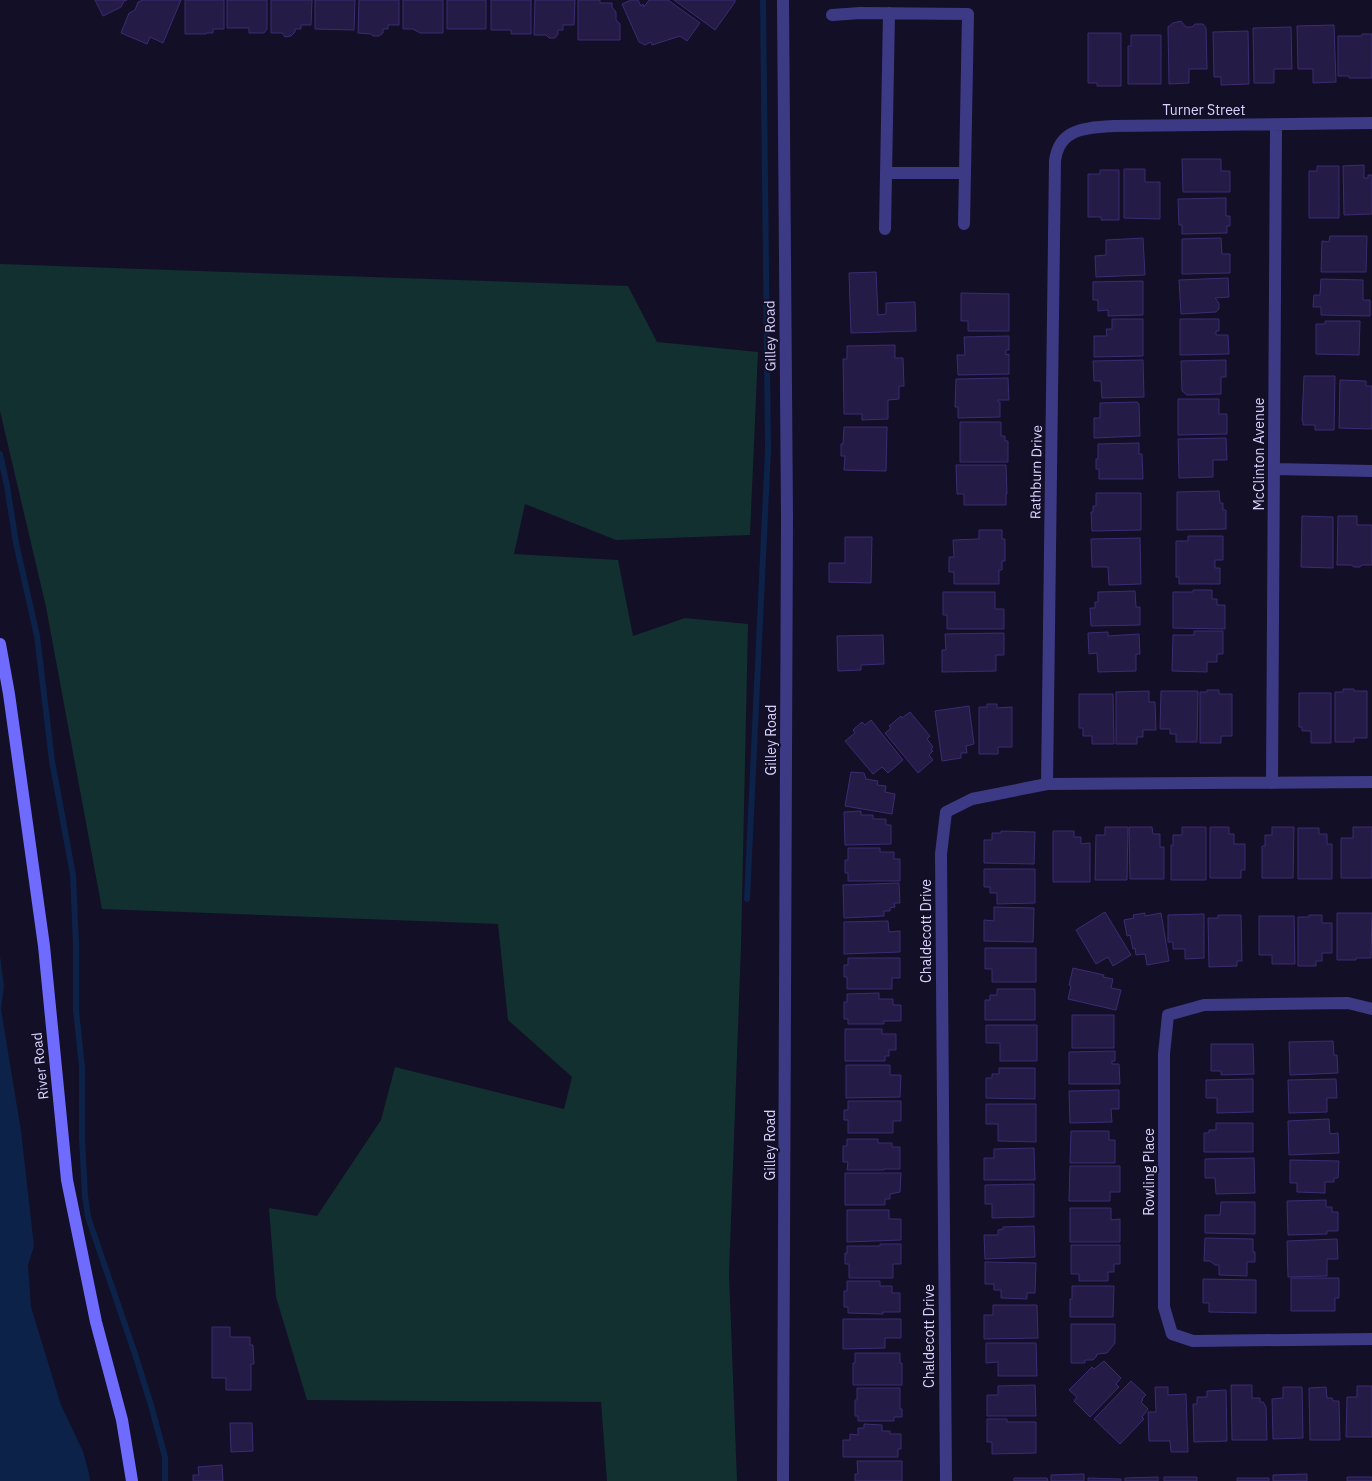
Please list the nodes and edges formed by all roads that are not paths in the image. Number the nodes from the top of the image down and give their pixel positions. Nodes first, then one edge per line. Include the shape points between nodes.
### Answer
1 (783, 0) edge
2 (889, 13) junction
3 (832, 15) dead end
4 (1372, 123) edge
5 (1276, 125) junction
6 (1055, 161) joint
7 (886, 173) junction
8 (965, 173) junction
9 (964, 224) dead end
10 (885, 229) dead end
11 (1274, 469) junction
12 (1372, 471) edge
13 (0, 644) edge
14 (1372, 782) edge
15 (1272, 783) junction
16 (1048, 784) junction
17 (1372, 1009) edge
18 (1372, 1339) edge
19 (132, 1481) edge
20 (783, 1481) edge
21 (946, 1481) edge

1 - 20 street, Gilley Road via 787,517
2 - 3 street
2 - 7 street
2 - 8 street via 968,14
4 - 5 street, Turner Street
5 - 6 street, Turner Street via 1086,128 1068,135 1056,153
5 - 11 street, McClinton Avenue
6 - 16 street, Rathburn Drive
7 - 8 street
7 - 10 street
8 - 9 street
11 - 12 street
11 - 15 street, McClinton Avenue
13 - 19 street, River Road via 44,946 66,1180 96,1322 122,1420
14 - 15 street, Chaldecott Drive
15 - 16 street, Chaldecott Drive
16 - 21 street, Chaldecott Drive via 972,799 946,812 941,854
17 - 18 street, Rowling Place via 1348,1003 1204,1005 1168,1015 1164,1054 1164,1307 1172,1334 1193,1341

